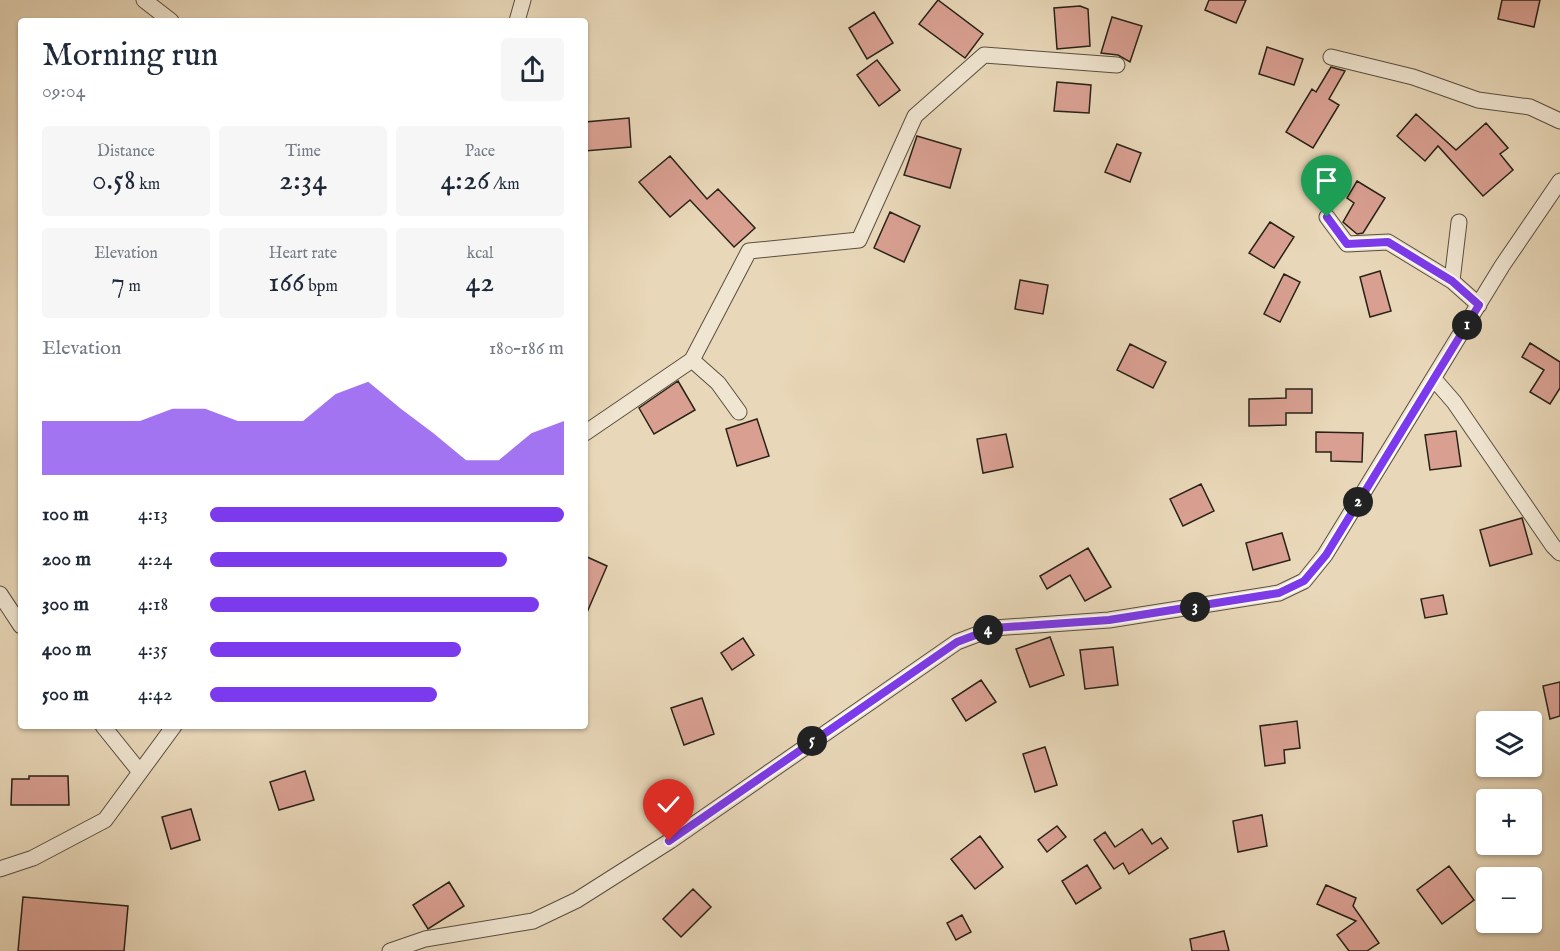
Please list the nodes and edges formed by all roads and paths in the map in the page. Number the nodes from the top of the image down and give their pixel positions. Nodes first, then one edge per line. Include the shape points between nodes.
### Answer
1 (144, 0) edge
2 (523, 0) edge
3 (167, 18) edge
4 (518, 18) edge
5 (1331, 57) dead end
6 (1117, 65) dead end
7 (1560, 121) edge
8 (1560, 181) edge
9 (1327, 217) dead end
10 (1459, 222) dead end
11 (1452, 281) junction
12 (1479, 305) junction
13 (692, 360) junction
14 (1434, 379) junction
15 (739, 412) dead end
16 (588, 431) edge
17 (1560, 553) edge
18 (0, 594) edge
19 (18, 621) edge
20 (106, 729) edge
21 (172, 729) edge
22 (140, 772) junction
23 (0, 869) edge
24 (390, 951) edge

1 - 3 street
2 - 4 street
5 - 7 street via 1413,77 1478,99 1530,107
6 - 13 street via 984,55 915,116 859,240 749,251
8 - 12 street
9 - 11 street via 1347,244 1388,242
10 - 11 street
11 - 12 street
12 - 14 street
13 - 15 street via 718,383
13 - 16 street
14 - 17 street
14 - 24 street via 1326,555 1304,581 1279,593 1109,620 994,628 957,642 577,900 533,921 424,939
18 - 19 street
20 - 22 street
21 - 22 street
22 - 23 street via 105,820 33,858

